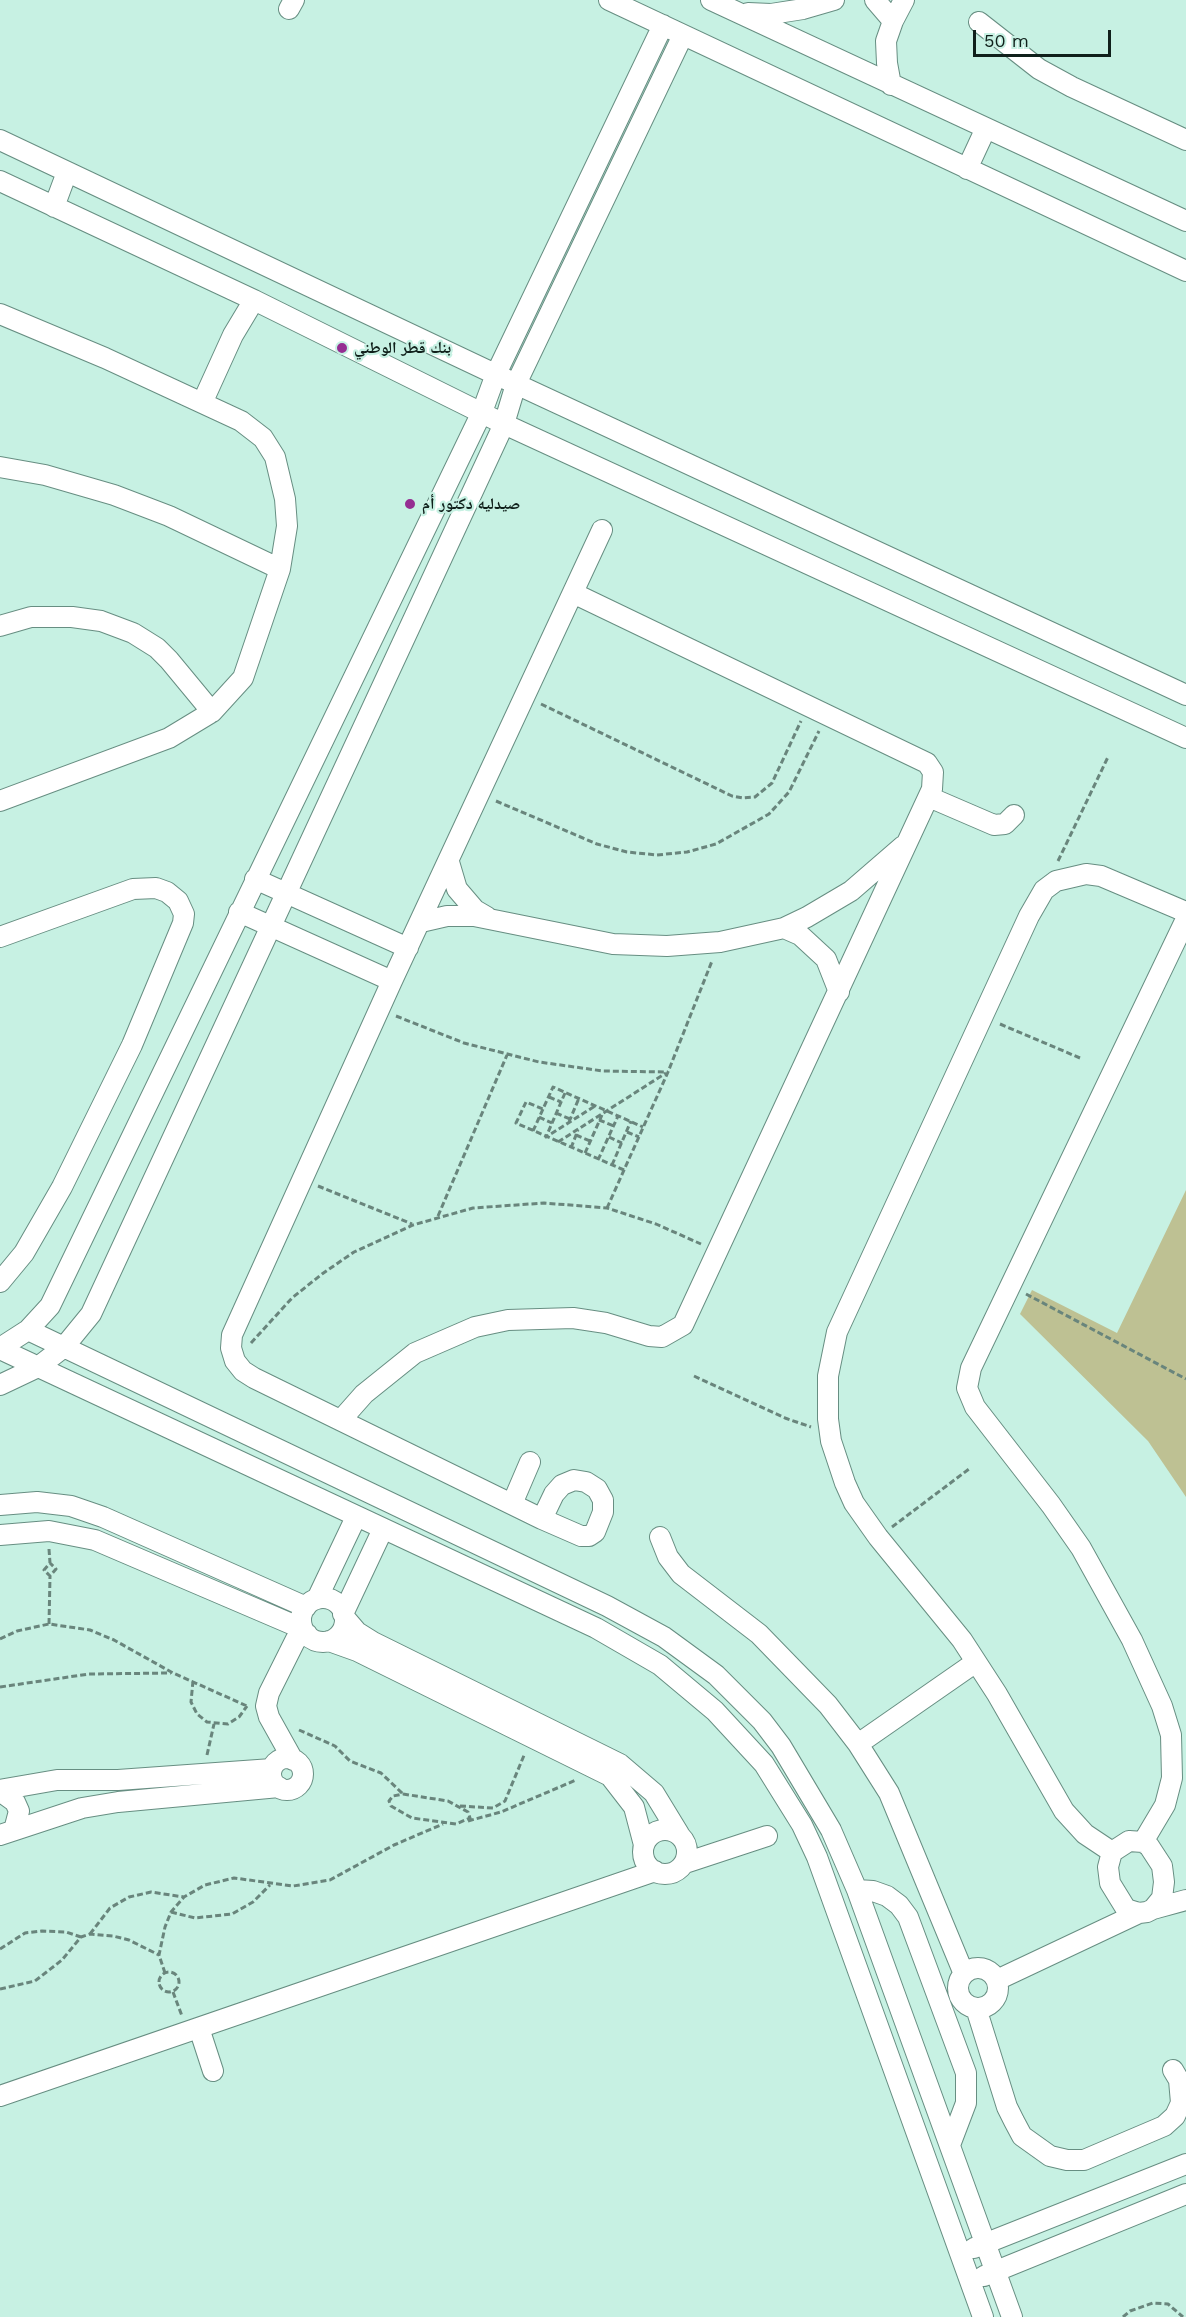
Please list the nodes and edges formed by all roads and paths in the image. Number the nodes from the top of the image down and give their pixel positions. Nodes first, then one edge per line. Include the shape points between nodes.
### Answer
1 (609, 0) edge
2 (711, 0) edge
3 (834, 0) edge
4 (875, 0) edge
5 (904, 0) edge
6 (738, 12) junction
7 (893, 21) junction
8 (979, 22) dead end
9 (663, 25) junction
10 (683, 35) junction
11 (891, 85) junction
12 (986, 128) junction
13 (0, 140) edge
14 (1186, 140) edge
15 (966, 169) junction
16 (67, 172) junction
17 (0, 181) edge
18 (54, 207) junction
19 (1186, 221) edge
20 (1186, 271) edge
21 (254, 300) junction
22 (0, 314) edge
23 (9, 326) edge
24 (496, 374) junction
25 (516, 384) junction
26 (203, 401) junction
27 (482, 412) junction
28 (504, 424) junction
29 (0, 467) edge
30 (602, 530) dead end
31 (280, 568) junction
32 (573, 593) junction
33 (0, 626) edge
34 (1186, 695) edge
35 (526, 696) junction
36 (809, 706) junction
37 (212, 712) junction
38 (827, 715) junction
39 (1186, 738) edge
40 (1108, 757) dead end
41 (481, 794) junction
42 (929, 796) junction
43 (0, 801) edge
44 (1014, 815) dead end
45 (909, 840) junction
46 (449, 862) junction
47 (255, 879) junction
48 (1044, 890) junction
49 (287, 893) junction
50 (239, 912) junction
51 (1186, 912) edge
52 (487, 917) junction
53 (1186, 919) edge
54 (421, 922) junction
55 (271, 927) junction
56 (784, 928) junction
57 (0, 938) edge
58 (720, 942) junction
59 (408, 948) junction
60 (392, 981) junction
61 (839, 992) junction
62 (380, 1009) junction
63 (982, 1017) junction
64 (507, 1055) junction
65 (1080, 1058) dead end
66 (668, 1072) junction
67 (566, 1092) junction
68 (549, 1097) junction
69 (579, 1098) junction
70 (561, 1103) junction
71 (595, 1106) junction
72 (543, 1109) junction
73 (574, 1109) junction
74 (607, 1111) junction
75 (556, 1113) junction
76 (583, 1113) junction
77 (602, 1114) junction
78 (618, 1116) junction
79 (539, 1117) junction
80 (569, 1120) junction
81 (599, 1120) junction
82 (631, 1121) junction
83 (552, 1123) junction
84 (614, 1126) junction
85 (643, 1127) junction
86 (579, 1128) junction
87 (533, 1131) junction
88 (627, 1132) junction
89 (576, 1135) junction
90 (546, 1137) junction
91 (609, 1137) junction
92 (639, 1137) junction
93 (590, 1141) junction
94 (557, 1142) junction
95 (622, 1143) junction
96 (571, 1148) junction
97 (585, 1154) junction
98 (598, 1160) junction
99 (612, 1165) junction
100 (624, 1170) junction
101 (303, 1180) junction
102 (607, 1208) junction
103 (438, 1217) junction
104 (413, 1225) junction
105 (719, 1252) junction
106 (0, 1282) edge
107 (1011, 1285) junction
108 (28, 1330) junction
109 (64, 1347) junction
110 (0, 1349) edge
111 (235, 1360) junction
112 (38, 1367) junction
113 (694, 1376) dead end
114 (1186, 1379) edge
115 (0, 1385) edge
116 (341, 1420) junction
117 (830, 1431) junction
118 (530, 1462) dead end
119 (969, 1469) dead end
120 (512, 1504) junction
121 (0, 1505) edge
122 (103, 1517) junction
123 (356, 1517) junction
124 (542, 1519) dead end
125 (383, 1529) junction
126 (0, 1535) edge
127 (660, 1537) dead end
128 (878, 1537) junction
129 (95, 1540) junction
130 (195, 1558) junction
131 (50, 1576) junction
132 (187, 1579) junction
133 (264, 1588) junction
134 (312, 1603) junction
135 (607, 1606) junction
136 (256, 1609) junction
137 (344, 1616) junction
138 (49, 1624) junction
139 (596, 1628) junction
140 (305, 1631) junction
141 (0, 1639) edge
142 (329, 1641) junction
143 (369, 1649) junction
144 (976, 1662) junction
145 (173, 1673) junction
146 (194, 1681) junction
147 (0, 1687) edge
148 (247, 1706) junction
149 (269, 1717) junction
150 (214, 1724) junction
151 (523, 1728) junction
152 (858, 1744) junction
153 (293, 1760) junction
154 (610, 1770) junction
155 (211, 1774) junction
156 (276, 1778) junction
157 (118, 1780) junction
158 (0, 1791) edge
159 (219, 1793) junction
160 (403, 1794) junction
161 (118, 1802) junction
162 (499, 1805) junction
163 (460, 1806) junction
164 (501, 1812) junction
165 (466, 1822) junction
166 (443, 1824) junction
167 (4, 1834) edge
168 (679, 1834) junction
169 (767, 1836) dead end
170 (1143, 1842) junction
171 (644, 1845) junction
172 (1112, 1852) junction
173 (685, 1863) junction
174 (655, 1872) junction
175 (270, 1885) junction
176 (857, 1890) junction
177 (184, 1897) junction
178 (1186, 1900) edge
179 (1146, 1911) junction
180 (171, 1912) junction
181 (90, 1934) junction
182 (81, 1937) junction
183 (0, 1948) edge
184 (159, 1955) junction
185 (165, 1973) junction
186 (962, 1977) junction
187 (997, 1980) junction
188 (935, 1988) junction
189 (0, 1989) edge
190 (173, 1992) junction
191 (974, 2008) junction
192 (945, 2018) junction
193 (193, 2030) junction
194 (1173, 2070) dead end
195 (213, 2071) dead end
196 (0, 2097) edge
197 (950, 2145) junction
198 (1186, 2163) edge
199 (1184, 2196) edge
200 (985, 2244) junction
201 (960, 2253) junction
202 (995, 2271) junction
203 (970, 2281) junction
204 (983, 2317) edge
205 (1012, 2317) edge
206 (1124, 2317) edge
207 (1183, 2317) edge

1 - 9 street
2 - 6 street
3 - 6 street via 771,14
4 - 7 street
5 - 7 street
6 - 11 street
7 - 11 street via 886,41
8 - 14 street via 1039,69
9 - 10 street
9 - 24 street
10 - 15 street
10 - 25 street
11 - 12 street
12 - 15 street
12 - 19 street
13 - 16 street
15 - 20 street
16 - 18 street
16 - 24 street
17 - 18 street
18 - 21 street
21 - 26 street
21 - 27 street
22 - 23 street
23 - 26 street
24 - 25 street
24 - 27 street
25 - 28 street
25 - 34 street
26 - 31 street via 263,438 275,457 287,526
27 - 28 street
27 - 47 street
28 - 39 street
28 - 49 street
29 - 31 street via 45,474 114,495
30 - 32 street
31 - 37 street via 243,678
32 - 35 street
32 - 36 street
33 - 37 street via 31,617 72,617 101,621 133,633 163,654
35 - 36 path via 743,798 754,797 772,783
35 - 41 street
36 - 38 street
37 - 43 street via 169,738
38 - 41 path via 789,792 769,814 716,844 687,852 657,855 597,844
38 - 42 street via 927,763 934,780
40 - 48 path
41 - 46 street
42 - 44 street via 994,825 1005,824
42 - 45 street
45 - 56 street via 851,891
45 - 61 street
46 - 52 street via 457,889
46 - 54 street
47 - 49 street
47 - 50 street
48 - 51 street via 1063,878 1101,876
48 - 63 street
49 - 55 street
49 - 59 street
50 - 55 street
50 - 108 street via 50,1306
52 - 54 street via 447,916
52 - 58 street via 613,944 667,946
53 - 107 street
54 - 59 street
55 - 60 street
55 - 109 street via 91,1314
56 - 58 street
56 - 61 street via 800,935 826,959
57 - 106 street via 133,889 167,891 184,914 132,1045 62,1186 24,1253
58 - 66 path
59 - 60 street
60 - 62 street
61 - 105 street
62 - 64 path via 464,1043
62 - 101 street
63 - 65 path
63 - 117 street via 837,1332 828,1376
64 - 66 path via 571,1067
64 - 103 path
66 - 74 path
66 - 85 path
67 - 68 path via 553,1087
67 - 69 path
67 - 70 path
68 - 70 path
68 - 72 path
69 - 71 path
69 - 73 path
70 - 75 path
71 - 74 path
71 - 76 path
72 - 79 path
72 - 87 path via 526,1102 516,1123
73 - 76 path
73 - 80 path
74 - 77 path
74 - 78 path
75 - 80 path
75 - 83 path
76 - 80 path
77 - 81 path
77 - 86 path
78 - 82 path
78 - 84 path
79 - 83 path
79 - 87 path
80 - 90 path
81 - 84 path
81 - 93 path
82 - 85 path
82 - 88 path
83 - 90 path
84 - 91 path
85 - 92 path
86 - 89 path
86 - 94 path
87 - 90 path
88 - 92 path
88 - 95 path
89 - 93 path
89 - 96 path
90 - 94 path
91 - 95 path
91 - 98 path
92 - 100 path
93 - 97 path
94 - 96 path
95 - 99 path
96 - 97 path
97 - 98 path
98 - 99 path
99 - 100 path
100 - 102 path
101 - 104 path
101 - 111 street via 232,1335
102 - 103 path via 508,1204
102 - 105 path via 656,1224
103 - 104 path
104 - 111 path via 354,1252 322,1274 292,1298
105 - 116 street via 690,1315 673,1333 649,1336 606,1323 551,1317 475,1327 444,1338 397,1366
107 - 114 path
107 - 170 street via 971,1368 970,1398 1081,1548 1132,1640 1162,1706 1171,1735 1172,1778 1165,1805
108 - 109 street
108 - 110 street
109 - 112 street
109 - 135 street
110 - 112 street
111 - 116 street via 254,1378
112 - 115 street
112 - 123 street
113 - 117 path via 785,1418
116 - 120 street
117 - 128 street via 844,1483
118 - 120 street
119 - 128 path
120 - 124 street
121 - 122 street via 37,1502 71,1506
122 - 129 street
122 - 130 street
123 - 125 street
123 - 134 street
125 - 137 street
125 - 139 street
126 - 129 street via 49,1531
127 - 152 street via 681,1574 759,1634 828,1705
128 - 144 street via 929,1597
129 - 132 street
130 - 132 street
130 - 133 street
131 - 131 path via 44,1570 50,1563 56,1569
131 - 138 path
132 - 136 street
133 - 134 street
133 - 136 street
134 - 137 street via 336,1603
134 - 140 street via 301,1617
135 - 139 street
135 - 176 street via 664,1636 716,1675 762,1722 808,1788
136 - 140 street
137 - 142 street via 343,1630
137 - 143 street
138 - 141 path
138 - 145 path via 90,1630
139 - 201 street via 660,1665 715,1711 764,1764 802,1825 830,1890
140 - 142 street via 316,1641
140 - 149 street via 296,1640 270,1693 266,1706
142 - 143 street
143 - 151 street
144 - 152 street
144 - 172 street via 1064,1811 1085,1834
145 - 146 path
145 - 147 path via 89,1674
146 - 148 path
146 - 150 path via 190,1695 193,1708 201,1719
148 - 149 path
148 - 150 path via 234,1721
149 - 153 street
149 - 160 path via 334,1746 350,1761 381,1773
150 - 155 path
151 - 154 street
151 - 162 path via 508,1795
152 - 186 street via 889,1793
153 - 156 street via 281,1760
153 - 156 street via 302,1768 303,1779 295,1788 284,1790
154 - 164 path
154 - 168 street via 654,1793
154 - 171 street via 634,1808
155 - 156 street
155 - 157 street
155 - 159 street
156 - 159 street
157 - 158 street via 57,1780
157 - 161 street
158 - 167 street via 15,1802 19,1811
159 - 161 street
160 - 163 path via 432,1797
160 - 166 path via 393,1796 391,1806 412,1818
161 - 167 street via 82,1808
162 - 163 path
162 - 164 path
163 - 165 path via 468,1812 470,1818
164 - 165 path
165 - 166 path
166 - 175 path via 330,1880
168 - 171 street via 655,1832
168 - 173 street via 687,1847
169 - 173 street
170 - 172 street via 1122,1843
170 - 179 street via 1154,1850 1164,1874 1162,1898
171 - 174 street via 644,1860
172 - 179 street via 1108,1867 1113,1890 1126,1909
173 - 174 street via 675,1872
174 - 193 street
175 - 177 path via 234,1878 220,1880
175 - 180 path via 253,1902 232,1914 195,1918
176 - 188 street via 873,1891 899,1905 908,1917
176 - 197 street
177 - 180 path
177 - 181 path via 151,1892 129,1897 102,1916
178 - 179 street
179 - 187 street
180 - 184 path
181 - 182 path
181 - 184 path via 121,1938
182 - 183 path via 42,1931 25,1934
182 - 189 path via 48,1973 19,1987
184 - 185 path
185 - 190 path via 159,1983 161,1989
185 - 190 path via 177,1976 178,1988
186 - 187 street via 982,1968
186 - 188 street
186 - 191 street via 960,1997
187 - 191 street via 998,1992 993,2002
188 - 192 street
190 - 193 path
191 - 192 street
191 - 194 street via 1014,2121 1022,2136 1050,2156 1084,2160 1164,2126 1181,2103 1179,2080
192 - 197 street via 968,2088
193 - 195 street
193 - 196 street
197 - 200 street
198 - 200 street
199 - 202 street
200 - 201 street
200 - 202 street
201 - 203 street
202 - 203 street
202 - 205 street
203 - 204 street
206 - 207 path via 1153,2303 1168,2304

